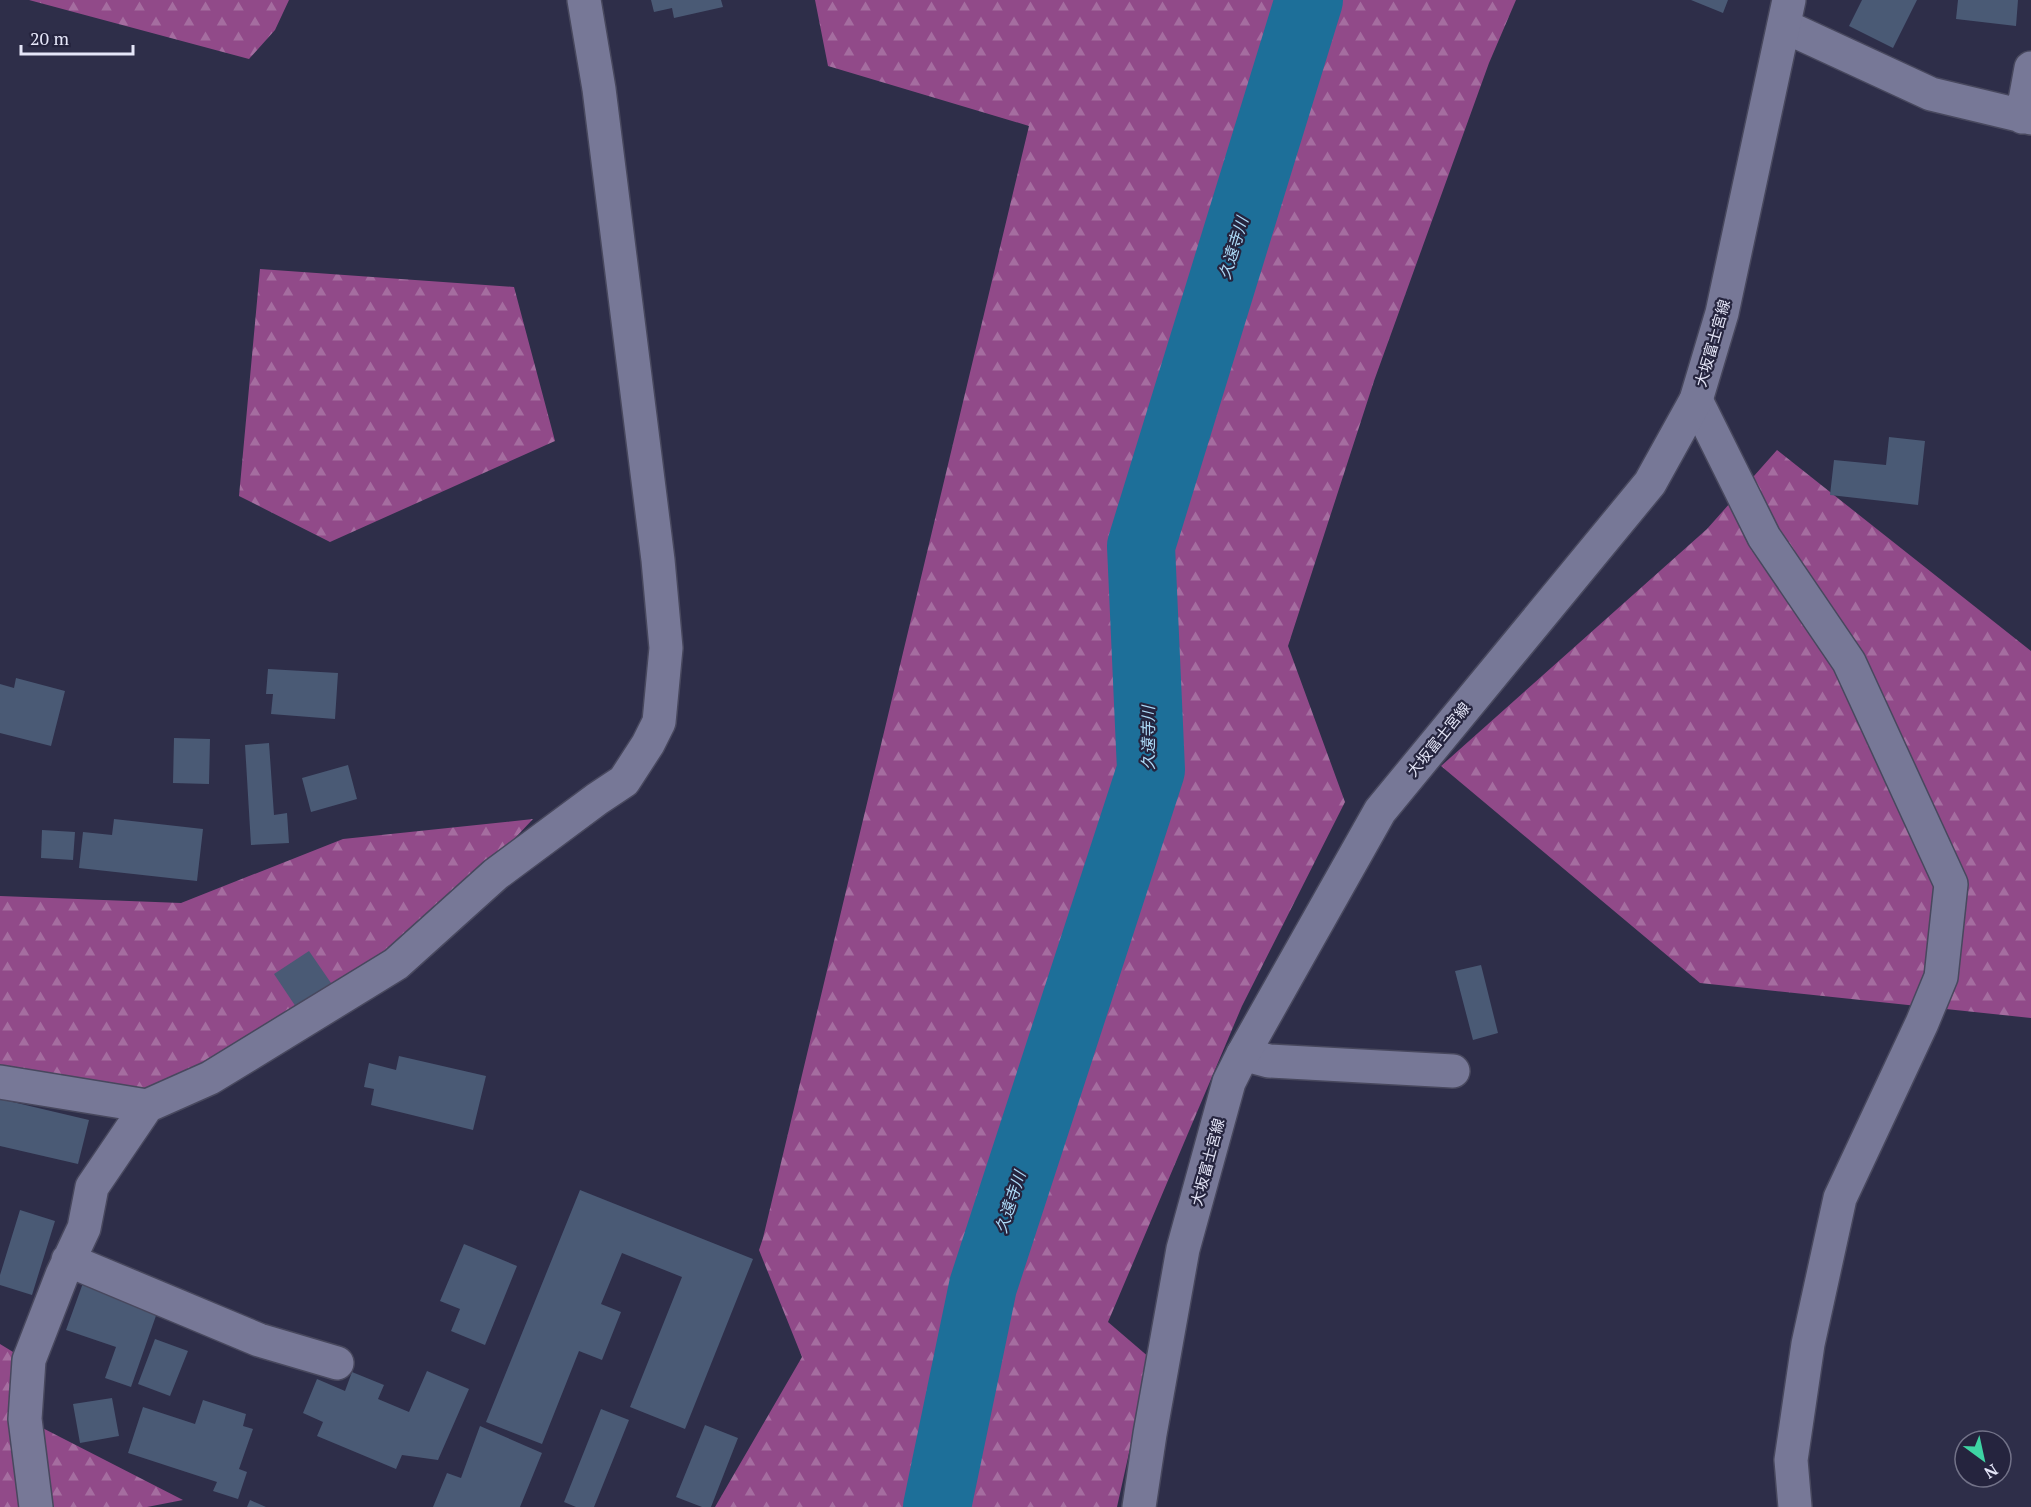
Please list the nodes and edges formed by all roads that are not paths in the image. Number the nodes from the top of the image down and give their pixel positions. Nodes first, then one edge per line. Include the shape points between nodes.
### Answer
1 (584, 0) edge
2 (1786, 13) edge
3 (2031, 68) edge
4 (2026, 118) edge
5 (1696, 400) junction
6 (1243, 1054) junction
7 (1453, 1071) dead end
8 (0, 1082) edge
9 (147, 1106) junction
10 (68, 1260) junction
11 (337, 1363) dead end
12 (36, 1507) edge
13 (1139, 1507) edge
14 (1796, 1507) edge

1 - 9 street via 599,89 658,560 666,648 659,722 624,781 496,874 396,964 210,1078
2 - 4 street via 1931,94
2 - 5 street, 大坂富士宮線 via 1722,313
3 - 4 street
5 - 6 street, 大坂富士宮線 via 1650,483 1380,811
5 - 14 street via 1764,537 1849,662 1951,884 1941,976 1840,1198 1808,1344 1792,1448
6 - 7 street via 1269,1061
6 - 13 street, 大坂富士宮線 via 1229,1082 1183,1249
8 - 9 street
9 - 10 street via 92,1187 84,1228
10 - 11 street via 259,1340
10 - 12 street via 29,1360 25,1419

